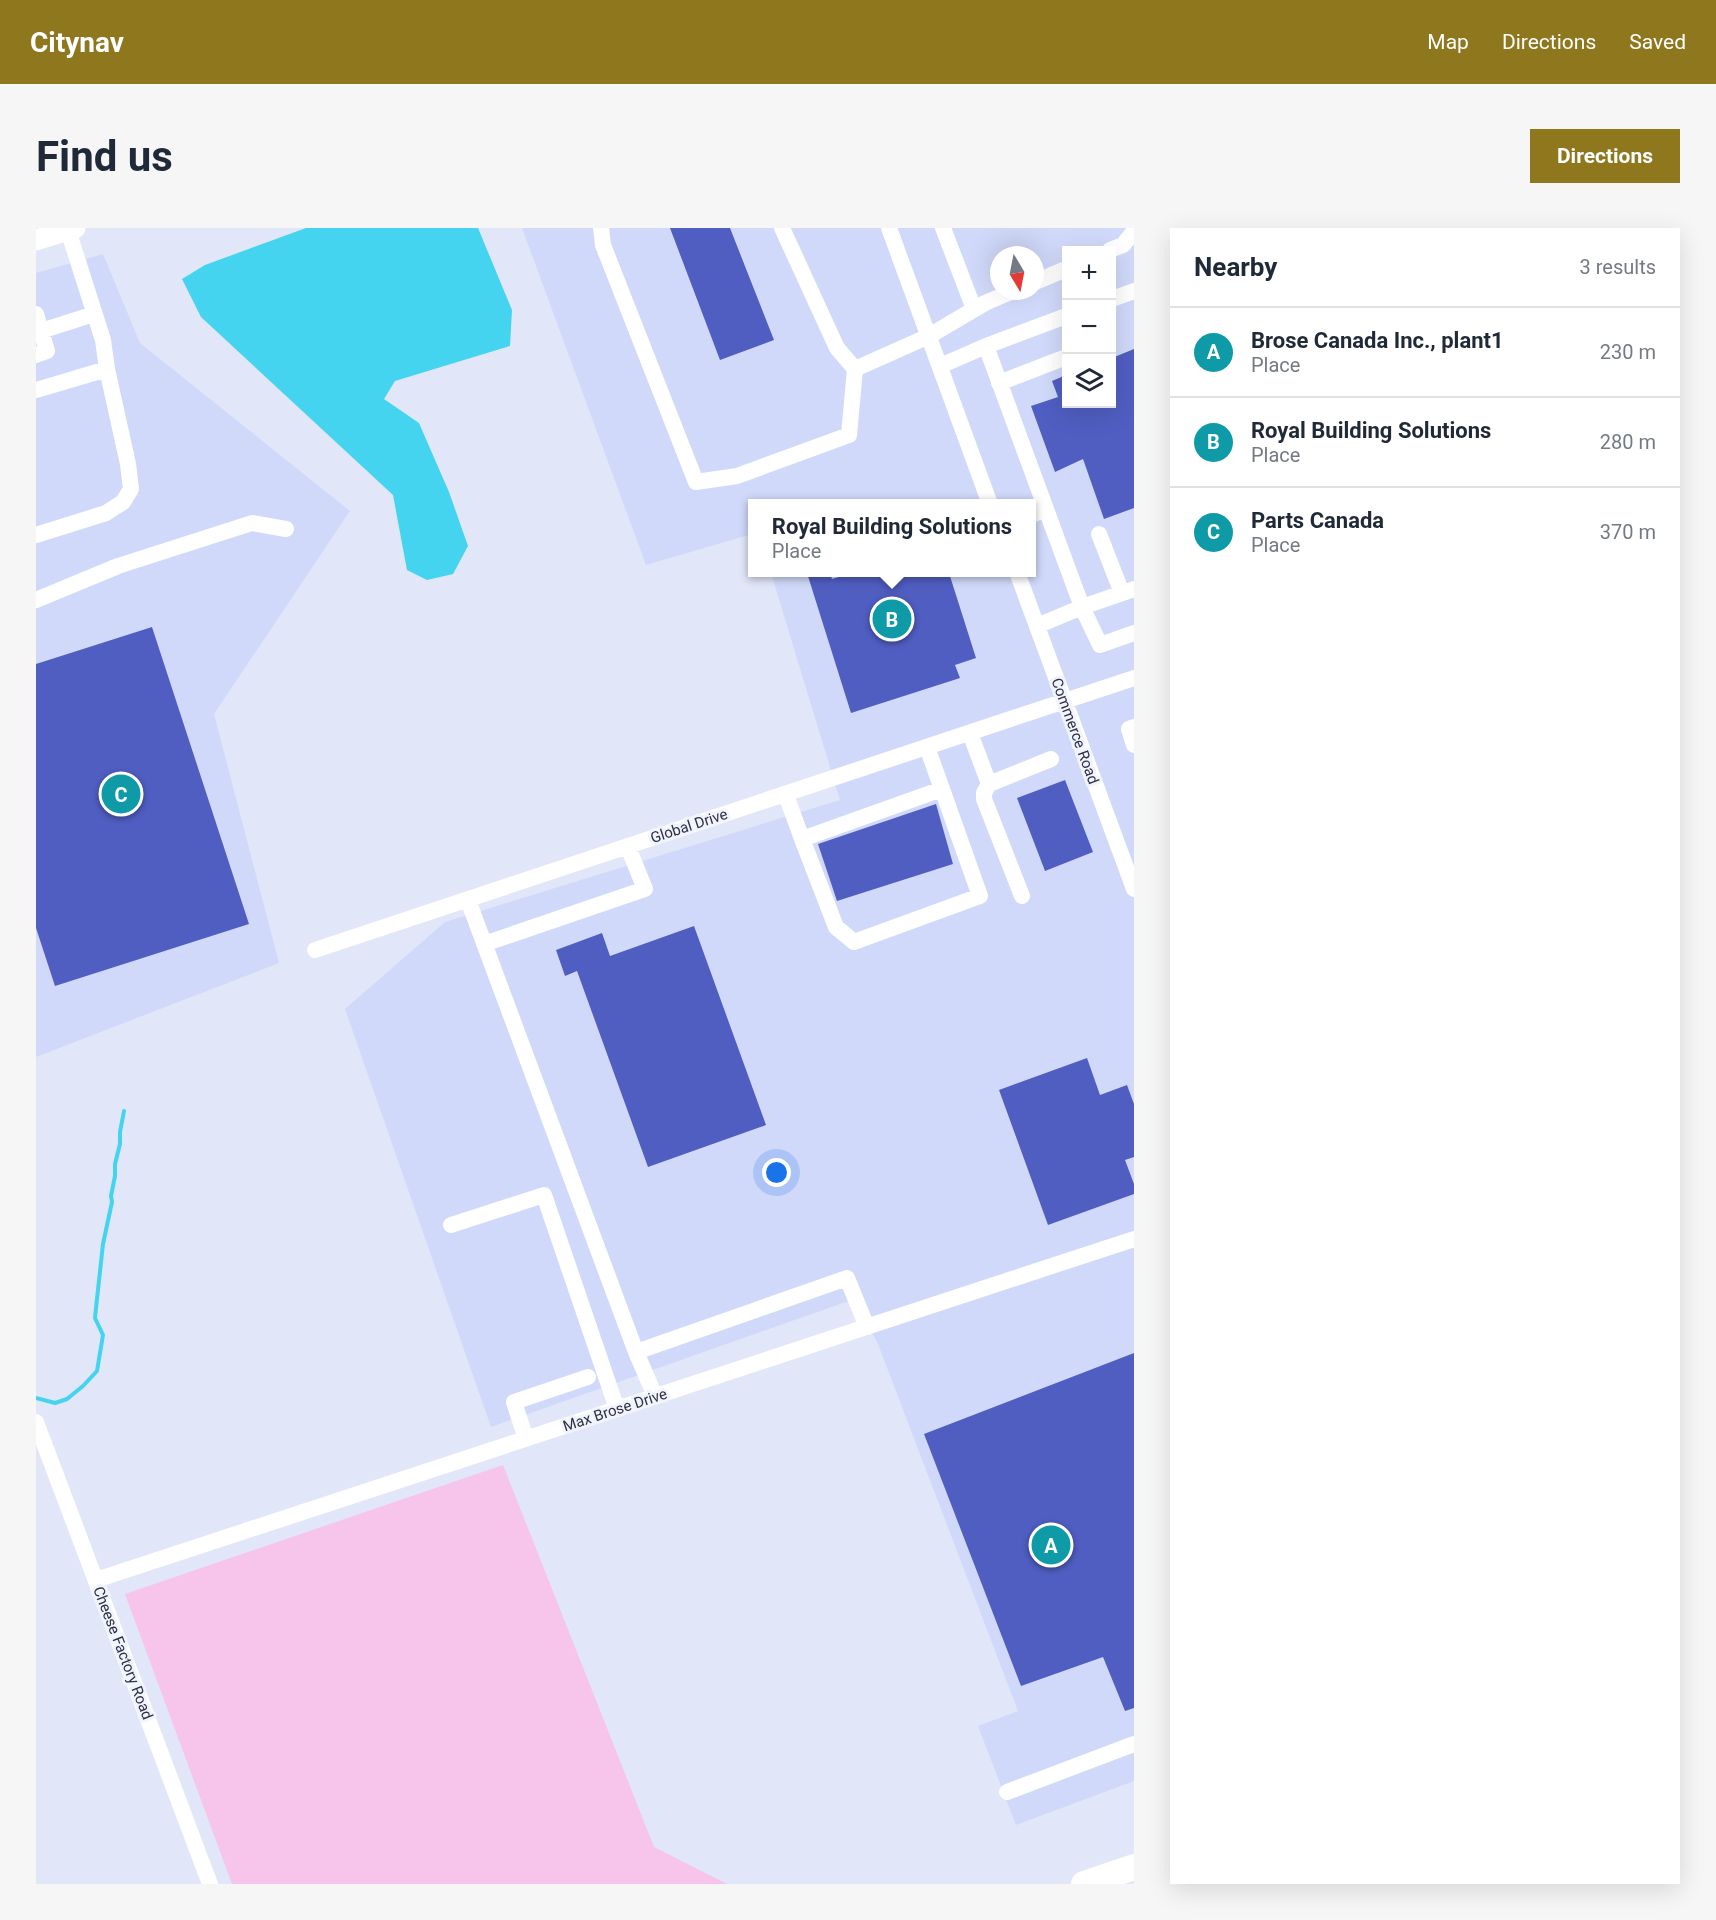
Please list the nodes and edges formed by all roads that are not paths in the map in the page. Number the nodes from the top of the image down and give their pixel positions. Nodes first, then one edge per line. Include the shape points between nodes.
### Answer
1 (601, 228) edge
2 (782, 228) edge
3 (889, 228) edge
4 (943, 228) edge
5 (71, 229) edge
6 (1134, 231) edge
7 (36, 240) edge
8 (1116, 248) edge
9 (1062, 271) edge
10 (1044, 278) edge
11 (1134, 291) edge
12 (1116, 298) edge
13 (994, 300) edge
14 (974, 309) junction
15 (36, 314) edge
16 (94, 314) junction
17 (1062, 318) edge
18 (41, 331) junction
19 (929, 336) junction
20 (986, 346) junction
21 (36, 355) edge
22 (1062, 359) edge
23 (940, 366) junction
24 (107, 369) junction
25 (855, 369) junction
26 (999, 383) junction
27 (36, 390) edge
28 (988, 499) edge
29 (1035, 499) edge
30 (1039, 512) edge
31 (286, 529) dead end
32 (1100, 534) dead end
33 (36, 535) edge
34 (1019, 577) edge
35 (1128, 591) edge
36 (36, 600) edge
37 (1082, 607) junction
38 (1037, 626) junction
39 (1134, 633) edge
40 (1134, 678) edge
41 (1063, 702) junction
42 (1134, 727) edge
43 (970, 733) junction
44 (1134, 745) edge
45 (927, 747) junction
46 (1051, 759) dead end
47 (989, 784) junction
48 (942, 789) junction
49 (786, 795) junction
50 (802, 839) junction
51 (628, 847) junction
52 (1134, 889) edge
53 (1022, 896) dead end
54 (468, 900) junction
55 (484, 944) junction
56 (315, 950) dead end
57 (451, 1225) dead end
58 (1134, 1239) edge
59 (867, 1327) junction
60 (636, 1352) junction
61 (588, 1377) dead end
62 (655, 1396) junction
63 (617, 1409) junction
64 (36, 1422) edge
65 (526, 1439) junction
66 (96, 1580) junction
67 (1134, 1744) edge
68 (1007, 1792) dead end
69 (1134, 1867) edge
70 (210, 1884) edge
71 (1084, 1884) edge

1 - 25 street via 603,245 696,482 737,476 849,435
2 - 25 street via 837,348
3 - 19 street
4 - 14 street
5 - 7 main road
5 - 16 street
6 - 8 street
9 - 10 street
11 - 12 street
13 - 14 street
14 - 19 street
15 - 18 street
16 - 18 street
16 - 24 street
17 - 20 street
18 - 21 street via 47,351
19 - 23 street
19 - 25 street
20 - 23 street
20 - 26 street
22 - 26 street
23 - 28 street
24 - 27 street
24 - 33 street via 131,489 123,502 106,513
26 - 29 street
30 - 37 street
31 - 36 street via 252,523 118,566
32 - 35 street
34 - 38 street, Commerce Road
35 - 37 street
37 - 38 street
37 - 39 street via 1100,645
38 - 41 street, Commerce Road
40 - 41 street, Global Drive
41 - 43 street, Global Drive
41 - 52 street, Commerce Road
42 - 44 street via 1129,729
43 - 45 street, Global Drive
43 - 47 street
45 - 48 street
45 - 49 street, Global Drive
46 - 47 street
47 - 53 street via 984,799
48 - 50 street
48 - 50 street via 980,897 854,942 836,927
49 - 50 street
49 - 51 street, Global Drive
51 - 54 street, Global Drive
51 - 55 street via 645,889
54 - 55 street
54 - 56 street, Global Drive
55 - 60 street
57 - 63 street via 544,1195
58 - 59 street, Max Brose Drive
59 - 60 street via 847,1278
59 - 62 street, Max Brose Drive
60 - 62 street
61 - 65 street via 514,1402
62 - 63 street, Max Brose Drive
63 - 65 street, Max Brose Drive
64 - 66 street, Cheese Factory Road
65 - 66 street, Max Brose Drive
66 - 70 street, Cheese Factory Road
67 - 68 street
69 - 71 highway

